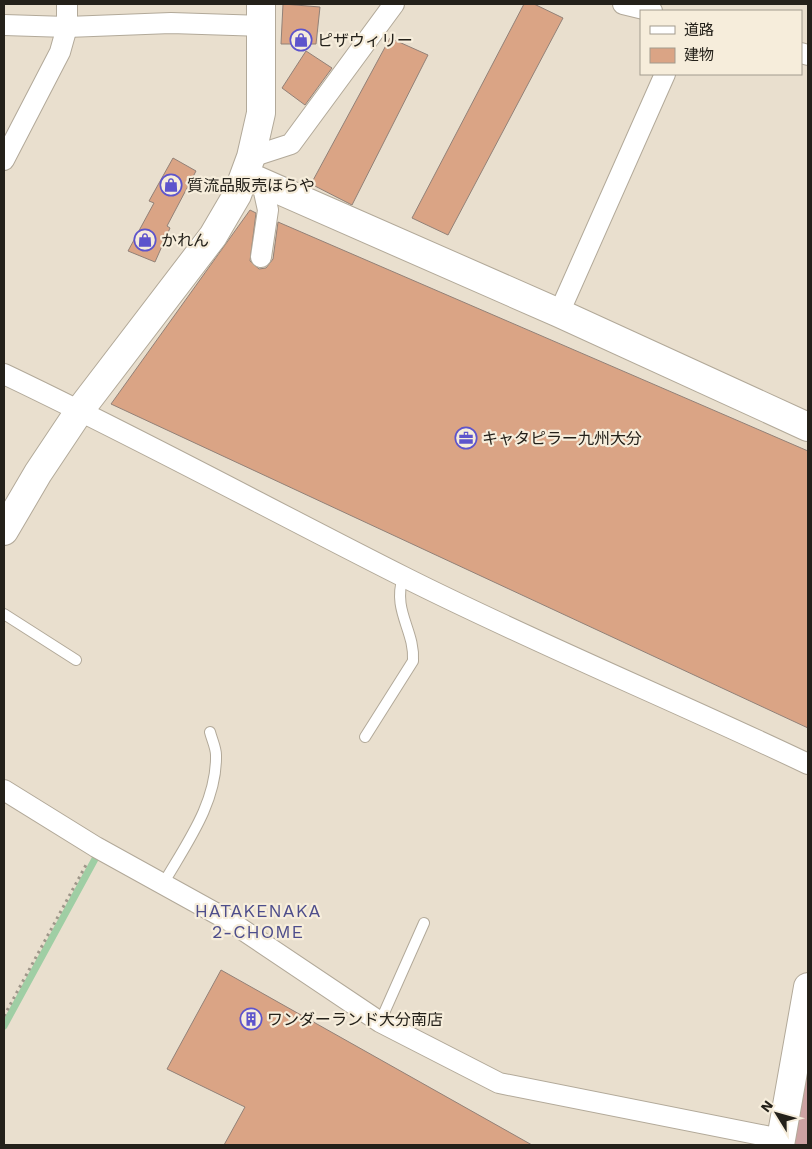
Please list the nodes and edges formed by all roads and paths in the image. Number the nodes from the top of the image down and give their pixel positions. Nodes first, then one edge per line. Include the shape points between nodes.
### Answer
1 (67, 4) edge
2 (394, 4) edge
3 (623, 4) edge
4 (648, 10) edge
5 (261, 15) edge
6 (4, 26) edge
7 (67, 27) junction
8 (665, 75) edge
9 (4, 160) edge
10 (253, 172) junction
11 (261, 257) dead end
12 (559, 313) junction
13 (4, 374) edge
14 (80, 410) junction
15 (808, 427) edge
16 (4, 531) edge
17 (404, 577) junction
18 (4, 614) edge
19 (76, 660) dead end
20 (210, 732) dead end
21 (365, 737) dead end
22 (808, 764) edge
23 (4, 790) edge
24 (96, 847) junction
25 (162, 884) junction
26 (424, 923) dead end
27 (808, 987) edge
28 (4, 1016) edge
29 (380, 1022) junction
30 (781, 1142) edge

1 - 7 street
2 - 10 street via 291,144
3 - 4 street
5 - 7 street
5 - 10 street via 261,114
6 - 7 street
7 - 9 street via 60,52
8 - 12 street
10 - 11 street via 268,210
10 - 12 street
10 - 14 street via 213,236
12 - 15 street
13 - 14 street
14 - 16 street
14 - 17 street
17 - 21 lane via 399,601 414,651 413,661
17 - 22 street
18 - 19 lane
20 - 25 lane via 216,754 208,803
23 - 24 street
24 - 25 street
24 - 28 path
25 - 29 street via 228,920
26 - 29 lane
27 - 30 street
29 - 30 street via 499,1083

